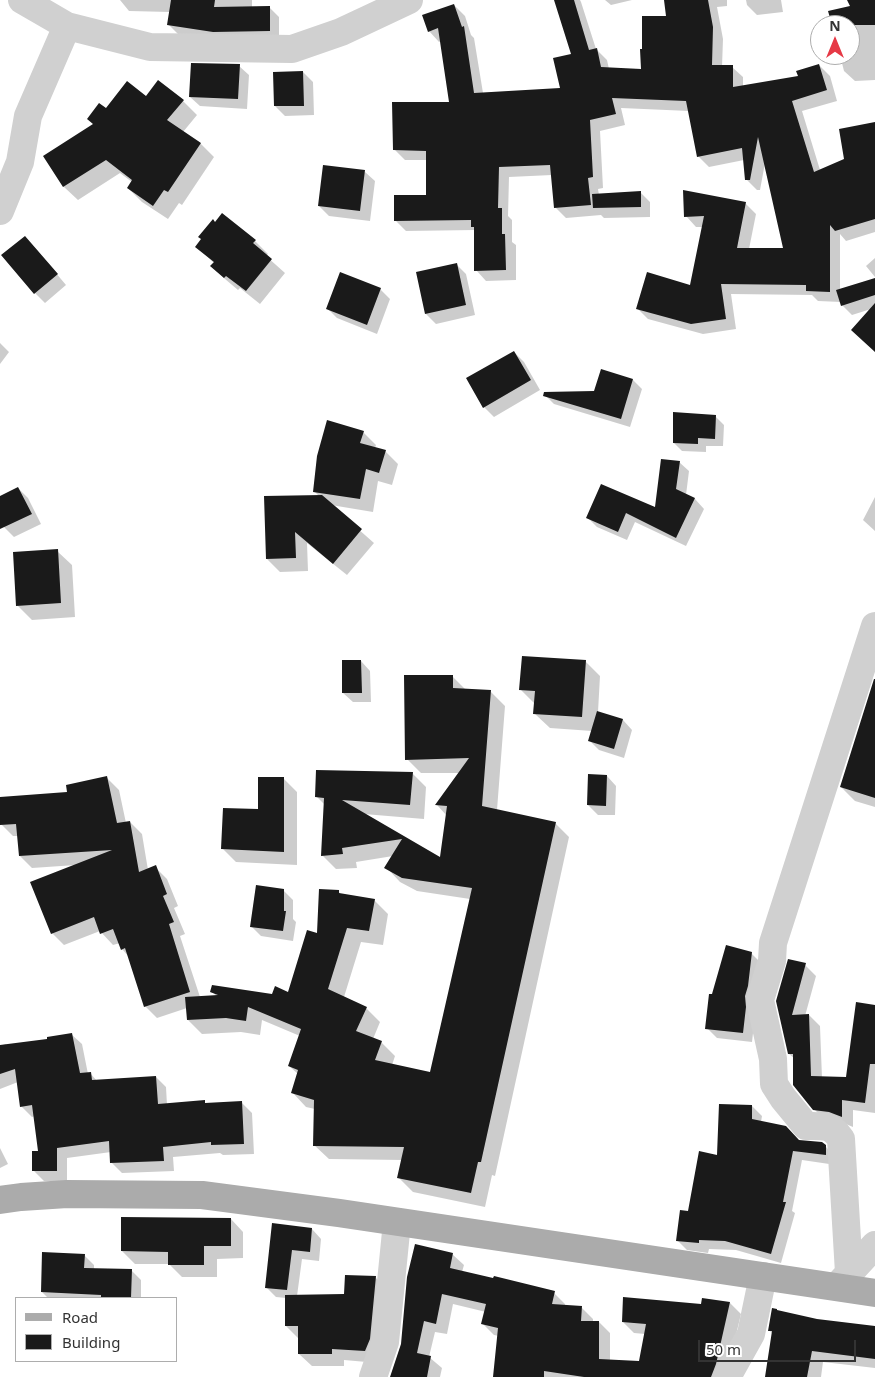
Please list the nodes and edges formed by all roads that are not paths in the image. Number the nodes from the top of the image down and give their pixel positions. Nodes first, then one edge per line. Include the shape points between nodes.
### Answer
1 (22, 0) edge
2 (409, 0) edge
3 (68, 26) junction
4 (0, 210) edge
5 (875, 626) edge
6 (0, 1200) edge
7 (397, 1222) junction
8 (875, 1245) edge
9 (763, 1276) junction
10 (843, 1280) junction
11 (875, 1293) edge
12 (373, 1377) edge
13 (727, 1377) edge

1 - 3 street
2 - 3 street via 341,32 292,49 150,47
3 - 4 street via 28,116 20,162
5 - 10 street via 772,943 772,961 760,1000 773,1059 774,1084 806,1126 827,1126 836,1130 841,1138
6 - 7 main road via 68,1194 202,1195
7 - 9 main road
7 - 12 street via 385,1342
8 - 10 street
9 - 10 main road
9 - 13 street via 751,1334
10 - 11 main road

